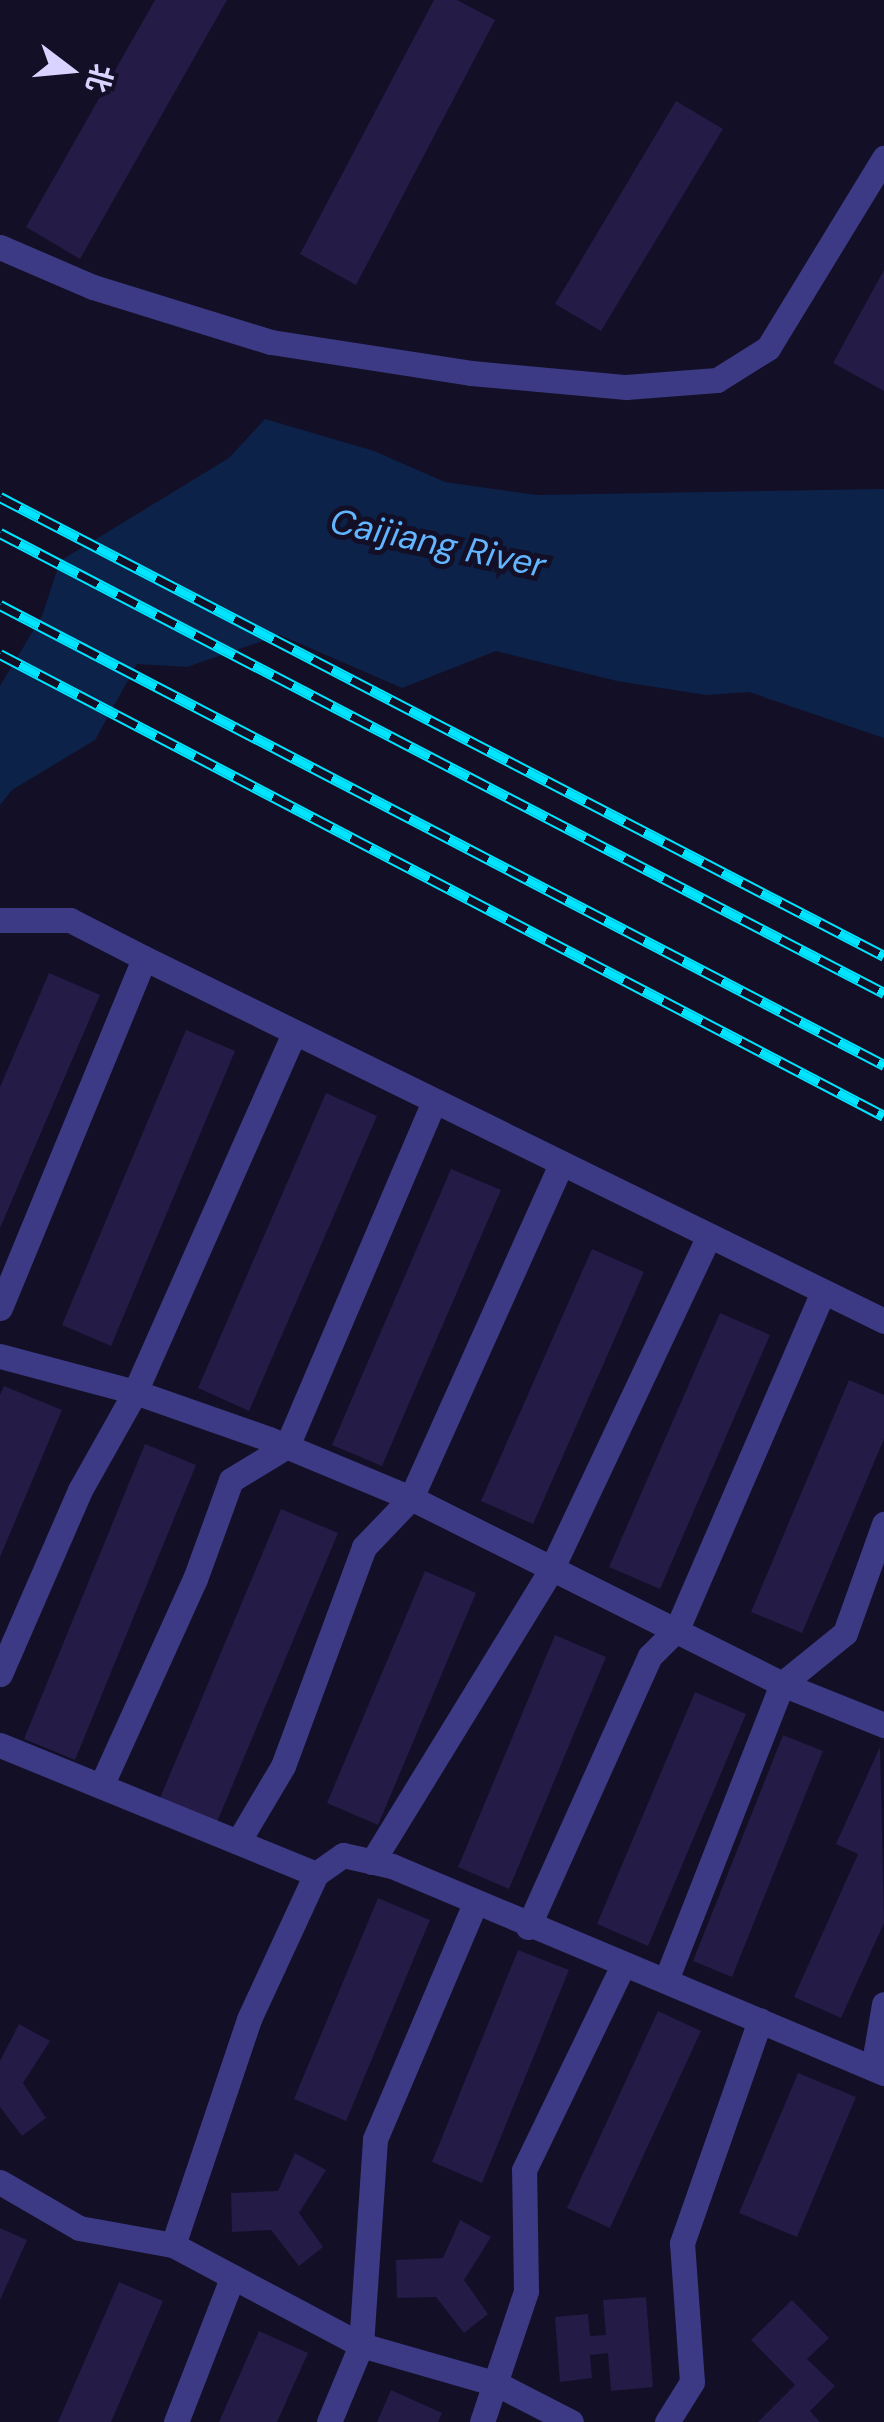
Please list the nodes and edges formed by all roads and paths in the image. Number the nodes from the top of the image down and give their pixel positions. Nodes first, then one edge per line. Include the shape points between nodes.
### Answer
1 (884, 158) edge
2 (0, 247) edge
3 (0, 920) edge
4 (144, 958) junction
5 (294, 1032) junction
6 (434, 1101) junction
7 (561, 1164) junction
8 (709, 1236) junction
9 (824, 1292) junction
10 (0, 1308) edge
11 (884, 1321) edge
12 (0, 1356) edge
13 (135, 1392) junction
14 (286, 1446) junction
15 (411, 1498) junction
16 (884, 1524) edge
17 (551, 1570) junction
18 (677, 1630) junction
19 (0, 1674) edge
20 (782, 1684) junction
21 (884, 1726) edge
22 (0, 1744) edge
23 (101, 1786) junction
24 (238, 1842) junction
25 (372, 1862) junction
26 (316, 1874) junction
27 (475, 1903) junction
28 (528, 1927) junction
29 (622, 1967) junction
30 (666, 1980) junction
31 (884, 2004) edge
32 (760, 2020) junction
33 (878, 2070) edge
34 (0, 2182) edge
35 (173, 2245) junction
36 (231, 2282) junction
37 (361, 2345) junction
38 (498, 2384) junction
39 (176, 2422) edge
40 (329, 2422) edge
41 (482, 2422) edge
42 (571, 2422) edge
43 (667, 2422) edge

1 - 2 lane via 768,348 717,380 626,387 470,373 270,342 93,287
3 - 4 lane via 70,920
4 - 5 lane
4 - 10 lane
5 - 6 lane
5 - 13 lane
6 - 7 lane
6 - 14 lane
7 - 8 lane
7 - 15 lane
8 - 9 lane
8 - 17 lane
9 - 11 lane
9 - 18 lane
12 - 13 lane
13 - 14 lane
13 - 19 lane via 80,1490
14 - 15 lane
14 - 23 lane via 231,1480
15 - 17 lane
15 - 24 lane via 364,1548 283,1766
16 - 20 lane via 844,1633
17 - 18 lane
17 - 25 lane
18 - 20 lane
18 - 28 lane via 650,1656
20 - 21 lane
20 - 30 lane
22 - 23 lane
23 - 24 lane
24 - 26 lane
25 - 26 lane via 343,1855
25 - 27 lane
26 - 35 lane via 249,2019
27 - 28 lane
27 - 37 lane via 375,2139
28 - 29 lane
29 - 30 lane
29 - 38 lane via 524,2170 526,2291
30 - 32 lane
31 - 33 lane
32 - 33 lane
32 - 43 lane via 682,2243 692,2382
34 - 35 lane via 79,2228
35 - 36 lane
36 - 37 lane
36 - 39 lane
37 - 38 lane
37 - 40 lane
38 - 41 lane
38 - 42 lane

